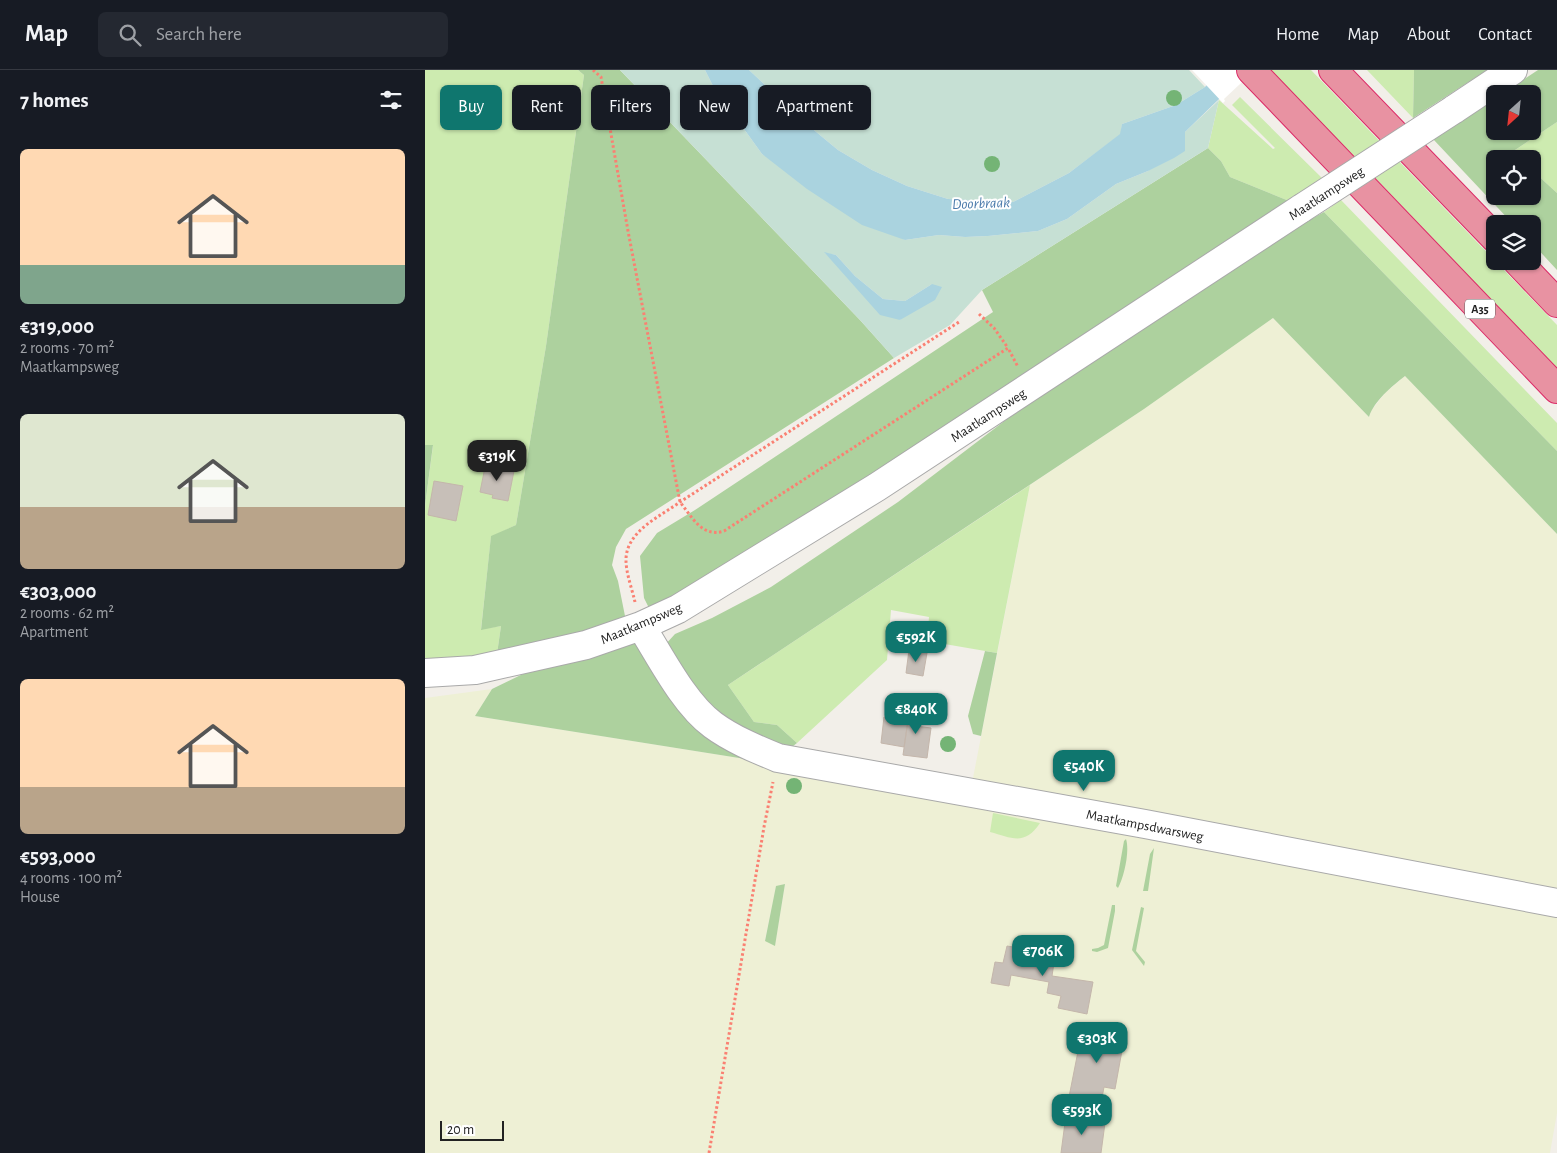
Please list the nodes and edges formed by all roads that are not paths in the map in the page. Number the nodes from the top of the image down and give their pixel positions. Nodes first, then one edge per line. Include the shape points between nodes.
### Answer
1 (1333, 70) edge
2 (1513, 70) edge
3 (1252, 71) edge
4 (1486, 229) edge
5 (1526, 270) edge
6 (1557, 303) edge
7 (1557, 389) edge
8 (641, 626) junction
9 (425, 673) edge
10 (1557, 903) edge

1 - 4 highway
2 - 8 street, Maatkampsweg, bridge via 877,487 678,609
3 - 7 highway, A35
5 - 6 highway
8 - 9 street, Maatkampsweg via 586,645 513,662 475,670
8 - 10 street, Maatkampsdwarsweg via 679,687 705,718 723,732 778,758

